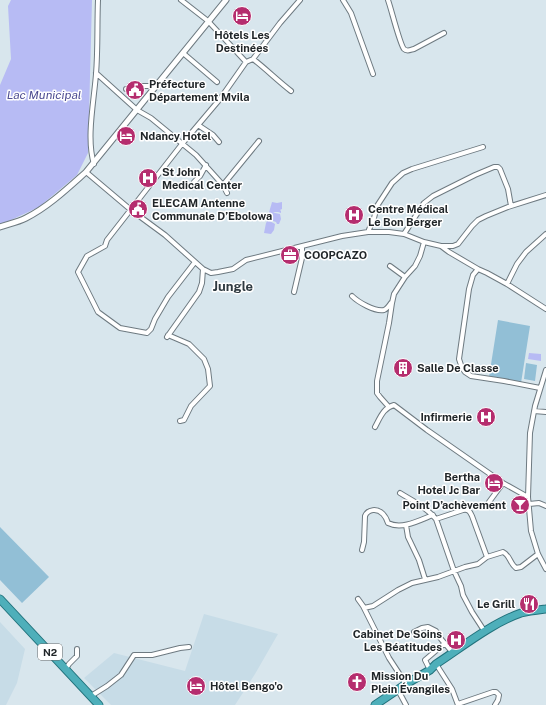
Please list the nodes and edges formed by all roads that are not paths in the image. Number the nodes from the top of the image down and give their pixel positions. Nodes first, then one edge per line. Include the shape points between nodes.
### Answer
1 (98, 0) edge
2 (181, 0) edge
3 (226, 0) edge
4 (300, 0) edge
5 (343, 0) edge
6 (388, 0) edge
7 (208, 21) junction
8 (444, 33) dead end
9 (183, 53) junction
10 (253, 59) junction
11 (246, 62) junction
12 (96, 73) junction
13 (373, 74) dead end
14 (217, 82) dead end
15 (156, 86) junction
16 (126, 88) dead end
17 (291, 91) dead end
18 (137, 110) junction
19 (198, 125) junction
20 (259, 141) dead end
21 (219, 142) dead end
22 (182, 144) junction
23 (483, 147) dead end
24 (94, 164) junction
25 (206, 165) junction
26 (86, 172) junction
27 (194, 182) dead end
28 (223, 185) junction
29 (227, 193) dead end
30 (546, 195) edge
31 (511, 206) junction
32 (131, 210) junction
33 (0, 227) edge
34 (368, 232) junction
35 (404, 234) junction
36 (546, 234) edge
37 (424, 242) junction
38 (302, 246) junction
39 (441, 246) junction
40 (195, 262) junction
41 (390, 266) dead end
42 (203, 269) junction
43 (478, 269) junction
44 (405, 277) junction
45 (506, 284) junction
46 (294, 292) dead end
47 (352, 296) dead end
48 (392, 303) junction
49 (546, 310) edge
50 (546, 370) edge
51 (540, 386) junction
52 (546, 386) edge
53 (388, 406) junction
54 (534, 411) junction
55 (546, 412) edge
56 (180, 421) dead end
57 (375, 427) dead end
58 (503, 483) junction
59 (400, 493) dead end
60 (528, 497) junction
61 (489, 502) dead end
62 (529, 504) junction
63 (546, 506) edge
64 (433, 515) junction
65 (436, 519) junction
66 (406, 525) junction
67 (362, 550) dead end
68 (538, 554) junction
69 (487, 557) junction
70 (546, 569) edge
71 (454, 571) junction
72 (426, 579) junction
73 (0, 599) edge
74 (358, 599) dead end
75 (364, 608) junction
76 (546, 609) edge
77 (414, 632) dead end
78 (485, 632) junction
79 (445, 643) junction
80 (190, 647) dead end
81 (77, 649) dead end
82 (453, 652) junction
83 (436, 664) junction
84 (66, 669) junction
85 (430, 670) junction
86 (406, 684) junction
87 (398, 690) junction
88 (91, 696) junction
89 (99, 705) edge
90 (375, 705) edge
91 (406, 705) edge
92 (458, 705) edge
93 (495, 705) edge

1 - 12 street
2 - 7 street
3 - 7 street
4 - 10 street
5 - 13 street via 351,13
6 - 8 street via 399,38 406,50 414,49
7 - 9 street
7 - 11 street
9 - 14 street
9 - 15 street
10 - 11 street
10 - 17 street
11 - 19 street
12 - 18 street
12 - 24 street via 90,150
15 - 16 street
15 - 18 street
18 - 22 street via 151,118
18 - 24 street
19 - 21 street
19 - 22 street
20 - 28 street
22 - 25 street
22 - 32 street
23 - 34 street via 403,173 392,183 377,206
24 - 26 street
25 - 27 street
25 - 28 street
26 - 32 street
26 - 33 street via 33,214
28 - 29 street
30 - 31 street
31 - 35 street via 500,169 494,167 433,196 424,204
31 - 39 street via 478,220 458,244
32 - 40 street via 165,235
32 - 40 street via 105,246 87,256 78,272 98,312 120,328 147,333 168,297
34 - 35 street
34 - 38 street
35 - 37 street
36 - 45 street via 526,252
37 - 39 street
37 - 44 street via 415,266
38 - 42 street via 246,260 233,269 211,273
38 - 46 street via 302,258
39 - 43 street
40 - 42 street
41 - 44 street
42 - 56 street via 199,292 168,336 189,344 204,358 208,369 210,386 191,406 184,420
43 - 45 street
43 - 51 street via 469,289 459,359 462,368 471,376
44 - 48 street via 394,294
45 - 49 street
47 - 48 street via 358,302 377,309 384,310
48 - 53 street via 377,381 377,393
50 - 51 street
51 - 52 street
51 - 54 street
53 - 57 street
53 - 58 street via 394,404
54 - 55 street
54 - 60 street via 530,433
58 - 60 street
58 - 61 street
59 - 64 street
60 - 62 street
62 - 63 street via 539,503
62 - 68 street via 531,531
64 - 65 street
64 - 66 street
65 - 69 street via 463,510 469,511
65 - 71 street
66 - 67 street via 390,524 379,512 369,511 366,513
66 - 72 street via 408,537
68 - 69 street via 518,568 513,567 505,552
68 - 70 street
69 - 71 street via 478,564
71 - 72 street
71 - 78 street via 463,595
72 - 75 street via 412,583 373,606
73 - 84 highway, N2
74 - 75 street
75 - 86 street via 389,658
76 - 78 highway via 522,613
77 - 79 street via 428,627 436,631
78 - 82 highway
79 - 82 street
79 - 85 street via 426,660
80 - 88 street via 152,655 134,655 121,675
81 - 84 street via 77,656
82 - 83 highway
83 - 85 highway
83 - 92 street
84 - 88 highway, N2
85 - 86 highway
86 - 87 highway
87 - 90 highway
87 - 91 street
88 - 89 highway, N2
92 - 93 street via 496,692 499,695

